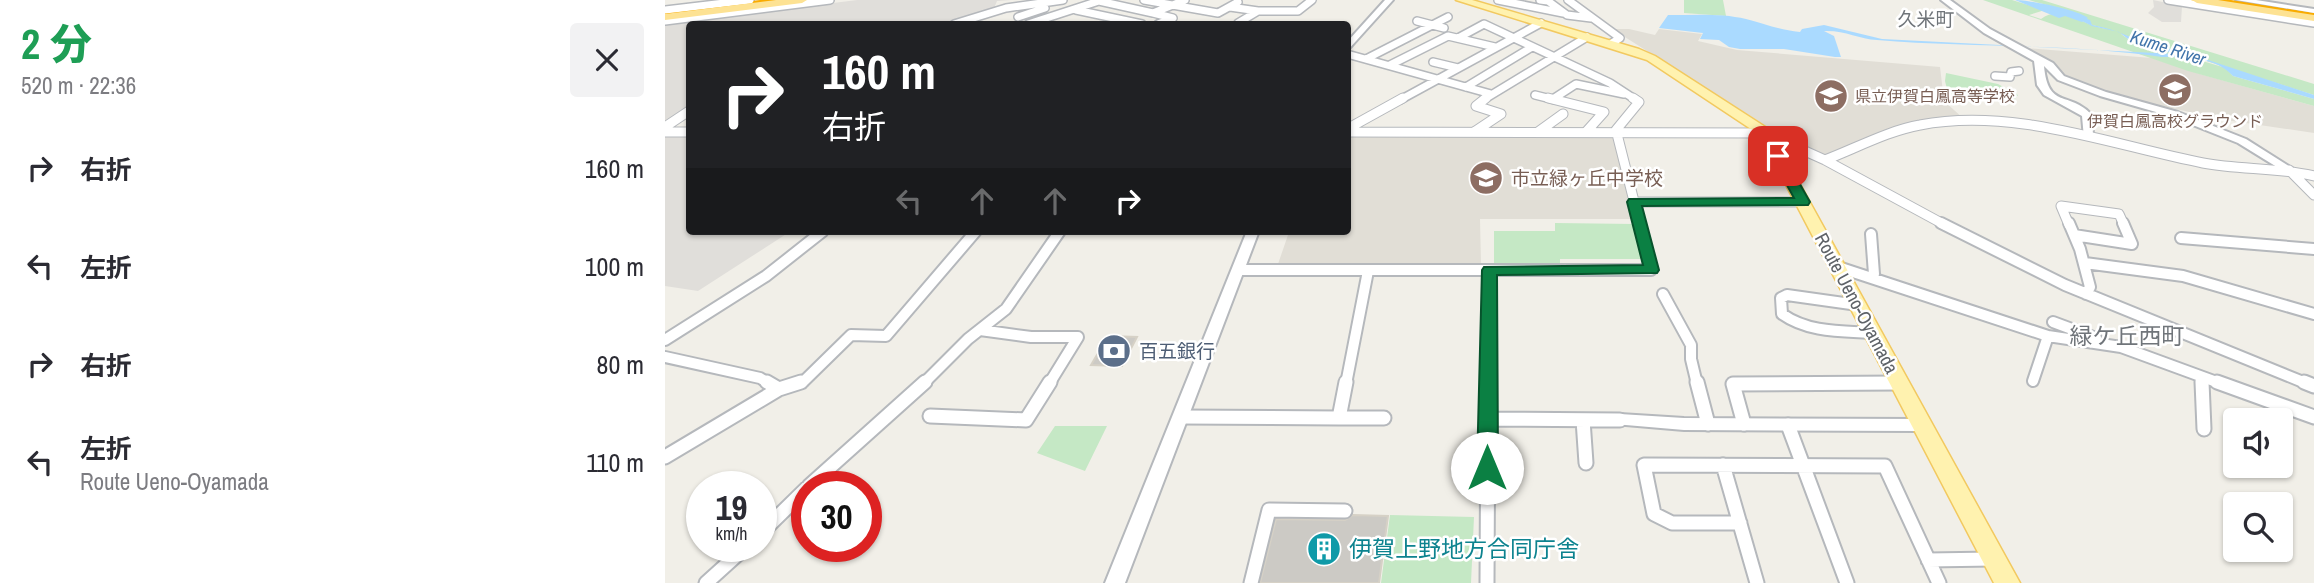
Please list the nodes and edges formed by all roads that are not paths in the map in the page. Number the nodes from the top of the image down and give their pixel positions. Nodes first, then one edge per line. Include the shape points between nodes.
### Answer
1 (750, 0) edge
2 (780, 0) edge
3 (802, 0) edge
4 (830, 0) edge
5 (1063, 0) edge
6 (1101, 0) edge
7 (1145, 0) edge
8 (1185, 0) edge
9 (1312, 0) edge
10 (1389, 0) edge
11 (1461, 0) edge
12 (1495, 0) edge
13 (1540, 0) edge
14 (1568, 0) edge
15 (1945, 0) edge
16 (2168, 0) edge
17 (2197, 0) edge
18 (2216, 0) edge
19 (2240, 0) edge
20 (1042, 1) edge
21 (1237, 2) dead end
22 (1479, 5) junction
23 (1171, 6) junction
24 (1230, 6) junction
25 (1126, 8) junction
26 (1074, 9) junction
27 (999, 11) junction
28 (1258, 11) junction
29 (1062, 13) junction
30 (1153, 13) junction
31 (1563, 13) junction
32 (2314, 14) edge
33 (665, 15) edge
34 (1018, 17) junction
35 (1103, 17) junction
36 (1448, 17) dead end
37 (1594, 19) junction
38 (968, 21) edge
39 (1027, 21) edge
40 (1042, 21) edge
41 (1125, 21) edge
42 (1166, 21) edge
43 (1241, 21) edge
44 (1417, 21) dead end
45 (1541, 23) junction
46 (2314, 23) edge
47 (1432, 25) junction
48 (1444, 28) dead end
49 (1409, 34) junction
50 (1512, 37) junction
51 (1587, 37) junction
52 (1425, 38) dead end
53 (1458, 38) junction
54 (1351, 43) edge
55 (1612, 43) junction
56 (1497, 46) junction
57 (1529, 50) junction
58 (1351, 55) edge
59 (1555, 58) junction
60 (1366, 59) junction
61 (2038, 60) junction
62 (1433, 62) dead end
63 (1390, 65) junction
64 (1458, 68) junction
65 (2019, 71) dead end
66 (1995, 76) dead end
67 (1438, 79) junction
68 (1466, 87) junction
69 (1627, 93) junction
70 (1491, 94) junction
71 (1535, 95) dead end
72 (1553, 99) junction
73 (686, 113) edge
74 (1563, 114) dead end
75 (1351, 129) edge
76 (665, 130) edge
77 (1351, 131) edge
78 (686, 132) edge
79 (1474, 132) junction
80 (1538, 132) junction
81 (1586, 132) junction
82 (1617, 132) junction
83 (1765, 132) junction
84 (2088, 136) junction
85 (1825, 160) junction
86 (2290, 170) junction
87 (2314, 176) edge
88 (2314, 195) edge
89 (1634, 202) junction
90 (1803, 202) junction
91 (1871, 234) dead end
92 (818, 235) edge
93 (973, 235) edge
94 (1058, 235) edge
95 (1251, 235) edge
96 (2074, 235) junction
97 (2181, 237) dead end
98 (2314, 249) edge
99 (2085, 262) junction
100 (1838, 267) junction
101 (1238, 270) junction
102 (1489, 270) junction
103 (1368, 271) junction
104 (1871, 276) junction
105 (1663, 293) dead end
106 (2086, 294) junction
107 (1858, 305) junction
108 (2314, 314) edge
109 (2053, 323) dead end
110 (980, 330) junction
111 (1873, 333) junction
112 (2048, 336) junction
113 (665, 340) edge
114 (2121, 347) junction
115 (665, 357) edge
116 (2203, 377) junction
117 (2033, 381) dead end
118 (1900, 383) junction
119 (2314, 386) edge
120 (779, 389) junction
121 (930, 416) dead end
122 (1180, 417) junction
123 (2314, 417) edge
124 (1339, 418) junction
125 (1384, 418) dead end
126 (1488, 419) junction
127 (1583, 420) junction
128 (1621, 420) joint
129 (1708, 424) junction
130 (1744, 424) junction
131 (1787, 425) junction
132 (1921, 425) junction
133 (2204, 429) dead end
134 (665, 457) edge
135 (1586, 463) dead end
136 (1723, 465) junction
137 (1803, 465) junction
138 (826, 471) edge
139 (791, 504) edge
140 (1345, 511) dead end
141 (777, 517) edge
142 (1740, 523) junction
143 (1993, 559) junction
144 (1928, 560) junction
145 (729, 562) edge
146 (706, 583) edge
147 (1115, 583) edge
148 (1251, 583) edge
149 (1487, 583) edge
150 (1757, 583) edge
151 (1847, 583) edge
152 (1939, 583) edge
153 (2007, 583) edge

1 - 33 street
2 - 33 highway
3 - 33 highway
4 - 33 street
5 - 20 street
6 - 25 street
6 - 26 street
7 - 23 street
7 - 25 street
8 - 23 street
9 - 28 street via 1298,11
10 - 54 street
11 - 22 main road, Route Ueno-Oyamada
12 - 22 street
12 - 31 street
13 - 31 street
14 - 37 street
15 - 61 street
16 - 46 street
17 - 32 highway
18 - 32 highway
19 - 32 street
20 - 27 street
21 - 24 street
22 - 45 main road, Route Ueno-Oyamada
23 - 24 street via 1218,13
23 - 30 street
24 - 28 street
25 - 30 street
25 - 35 street
26 - 29 street
26 - 35 street
27 - 34 street
27 - 38 street
28 - 43 street
29 - 34 street via 1044,8
29 - 40 street
30 - 42 street via 1173,18
31 - 37 street
34 - 39 street
35 - 41 street
36 - 47 street
37 - 55 street via 1620,38
44 - 47 street
45 - 50 street
45 - 51 main road, Route Ueno-Oyamada
47 - 48 street
47 - 49 street
49 - 52 street
49 - 60 street
50 - 53 street via 1484,24
50 - 56 street
50 - 57 street
51 - 55 main road, Route Ueno-Oyamada
51 - 59 street
53 - 56 street
53 - 63 street via 1448,36
55 - 83 main road, Route Ueno-Oyamada via 1651,58
56 - 57 street
56 - 64 street
57 - 59 street
57 - 68 street
58 - 60 street
59 - 69 street
59 - 70 street
60 - 63 street
61 - 84 street via 2047,92 2087,115
61 - 86 street via 2061,78 2242,141
62 - 64 street
63 - 67 street
64 - 67 street
65 - 66 street via 2011,72 2010,77
67 - 68 street
67 - 75 street
68 - 70 street
69 - 72 street via 1576,84
69 - 82 street via 1638,106
70 - 79 street via 1476,106 1501,114
71 - 72 street
72 - 81 street via 1604,112
73 - 76 street
74 - 80 street
76 - 78 street
77 - 79 street
79 - 80 street
80 - 81 street
81 - 82 street
82 - 83 street
82 - 89 street
83 - 85 street
83 - 90 main road, Route Ueno-Oyamada
84 - 85 street via 2018,123 1932,122
84 - 86 street via 2205,163
85 - 106 street via 1920,213
86 - 87 street
86 - 88 street
89 - 90 street
89 - 102 street via 1651,270
90 - 100 main road, Route Ueno-Oyamada
91 - 104 street
92 - 113 street via 766,276
93 - 120 street via 886,336 851,335 804,381
94 - 110 street via 1006,309
95 - 101 street
96 - 96 street via 2061,205 2119,214 2132,244
96 - 99 street
97 - 98 street
99 - 106 street via 2090,287
99 - 108 street via 2183,276
100 - 104 street
100 - 107 main road, Route Ueno-Oyamada
101 - 103 street
101 - 122 street
102 - 103 street
102 - 126 street
103 - 124 street
104 - 112 street
105 - 129 street via 1691,345
106 - 119 street
107 - 111 main road, Route Ueno-Oyamada
107 - 111 street via 1787,295 1781,298 1782,314 1789,320
109 - 114 street
110 - 121 street via 1078,337 1026,420
110 - 138 street
111 - 118 main road, Route Ueno-Oyamada
112 - 114 street
112 - 117 street
114 - 116 street
115 - 120 street via 760,378
116 - 123 street
116 - 133 street
118 - 130 street via 1733,384
118 - 132 main road, Route Ueno-Oyamada
120 - 134 street
122 - 124 street
122 - 147 street
124 - 125 street
126 - 127 street
126 - 149 street
127 - 128 street
127 - 135 street
128 - 129 street
129 - 130 street
130 - 131 street
131 - 132 street
131 - 137 street
132 - 143 main road, Route Ueno-Oyamada
136 - 137 street
136 - 142 street
136 - 142 street via 1644,465 1654,514 1672,523
137 - 144 street via 1885,466
137 - 151 street
139 - 141 street
140 - 148 street via 1269,510
142 - 150 street
143 - 144 street
143 - 153 main road, Route Ueno-Oyamada
144 - 152 street
145 - 146 street

